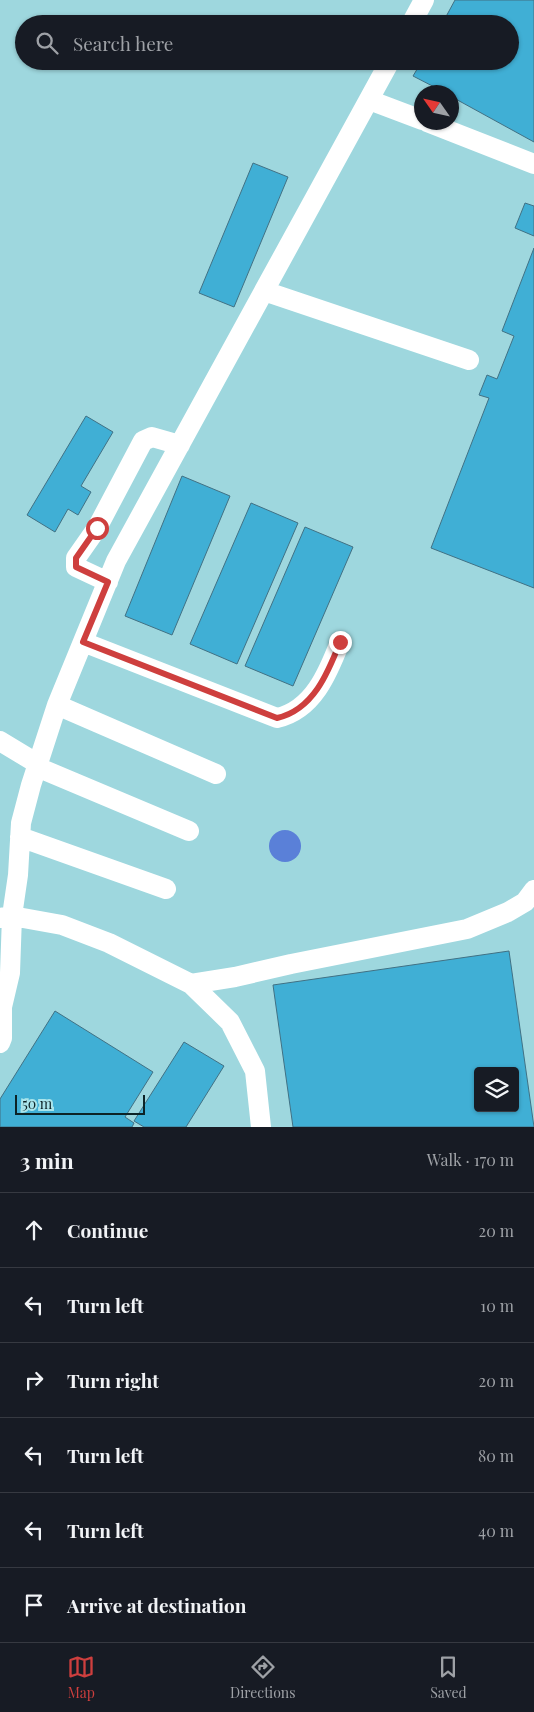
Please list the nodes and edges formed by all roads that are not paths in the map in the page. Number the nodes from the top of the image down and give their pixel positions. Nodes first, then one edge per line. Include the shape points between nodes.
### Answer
1 (424, 0) edge
2 (416, 15) edge
3 (385, 70) edge
4 (369, 100) junction
5 (414, 117) edge
6 (440, 130) edge
7 (534, 164) edge
8 (264, 291) junction
9 (469, 360) dead end
10 (180, 445) junction
11 (108, 582) junction
12 (83, 642) junction
13 (340, 642) dead end
14 (57, 705) junction
15 (0, 740) edge
16 (37, 766) junction
17 (216, 774) dead end
18 (189, 831) dead end
19 (20, 837) junction
20 (166, 889) dead end
21 (534, 890) edge
22 (6, 917) edge
23 (191, 984) junction
24 (1, 1008) edge
25 (0, 1043) edge
26 (261, 1127) edge

1 - 2 lane
3 - 4 lane
4 - 5 lane
4 - 8 lane
6 - 7 lane via 464,144 506,160
8 - 9 lane
8 - 10 lane
10 - 11 lane via 116,561
10 - 11 lane via 152,437 143,441 97,528 76,558 76,567
11 - 12 lane
12 - 13 lane via 277,718 302,705 322,685
12 - 14 lane
14 - 16 lane
14 - 17 lane
15 - 16 lane
16 - 18 lane
16 - 19 lane via 20,823
19 - 20 lane
19 - 22 lane via 18,875
21 - 23 lane via 525,902 508,912 467,929
22 - 23 lane via 62,925 109,943
22 - 24 lane via 10,973
23 - 26 lane via 230,1022 255,1071
24 - 25 lane

